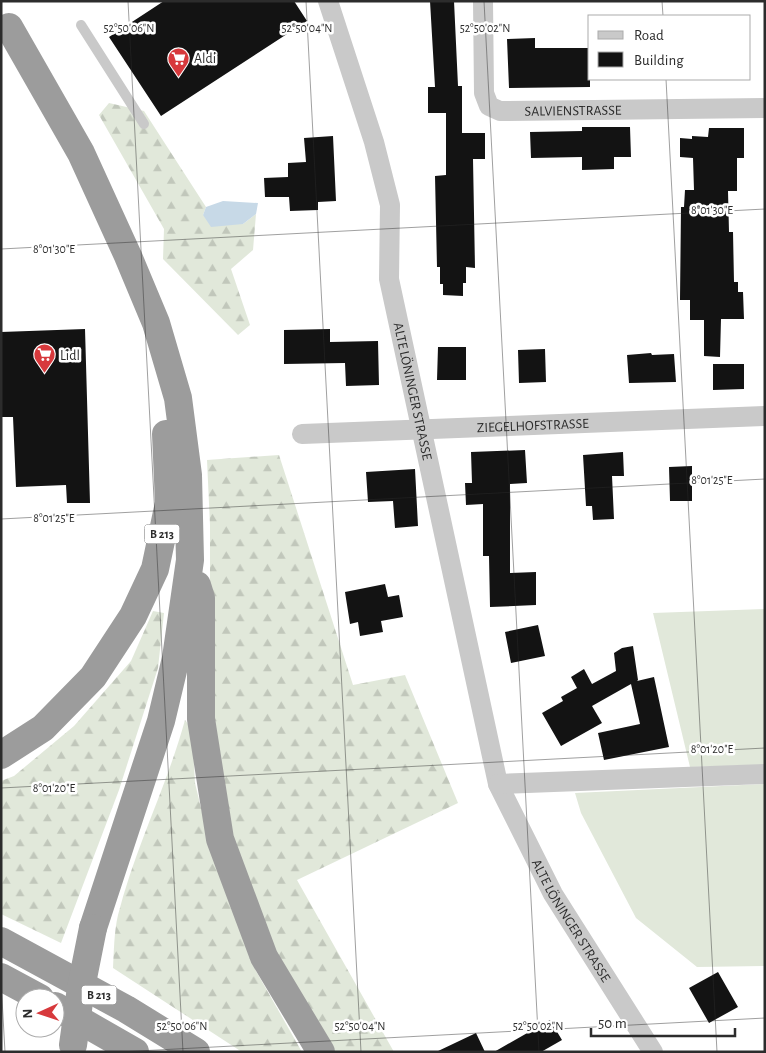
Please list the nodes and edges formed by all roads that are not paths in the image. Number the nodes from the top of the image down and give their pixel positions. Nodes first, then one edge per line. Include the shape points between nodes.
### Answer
1 (328, 1) edge
2 (483, 1) edge
3 (81, 25) dead end
4 (5, 29) edge
5 (765, 108) edge
6 (144, 124) dead end
7 (128, 256) junction
8 (765, 410) edge
9 (765, 416) edge
10 (420, 430) junction
11 (302, 434) dead end
12 (190, 560) junction
13 (1, 755) edge
14 (765, 774) edge
15 (498, 784) junction
16 (1, 941) edge
17 (1, 977) edge
18 (21, 988) edge
19 (65, 1012) edge
20 (73, 1048) edge
21 (135, 1052) edge
22 (196, 1052) edge
23 (320, 1052) edge
24 (653, 1052) edge

1 - 10 street, ALTE LÖNINGER STRASSE via 374,142 390,205 389,279
2 - 5 street, SALVIENSTRASSE via 484,93 489,106 500,111
3 - 6 lane
4 - 7 highway via 81,153
7 - 12 highway, B 213 via 156,322 178,398 188,475
7 - 13 highway, B 213 via 160,394 167,442 169,503 155,569 133,616 94,677 43,728
8 - 9 street
9 - 10 street, ZIEGELHOFSTRASSE
10 - 11 street, ZIEGELHOFSTRASSE
10 - 15 street, ALTE LÖNINGER STRASSE
12 - 20 highway, B 213, bridge via 176,658 160,721 93,928
12 - 23 highway via 201,598 202,719 220,839 264,956
14 - 15 street
15 - 24 street, ALTE LÖNINGER STRASSE via 553,894
16 - 22 highway, B 213 via 126,1009
17 - 18 highway
19 - 21 highway, B 213

